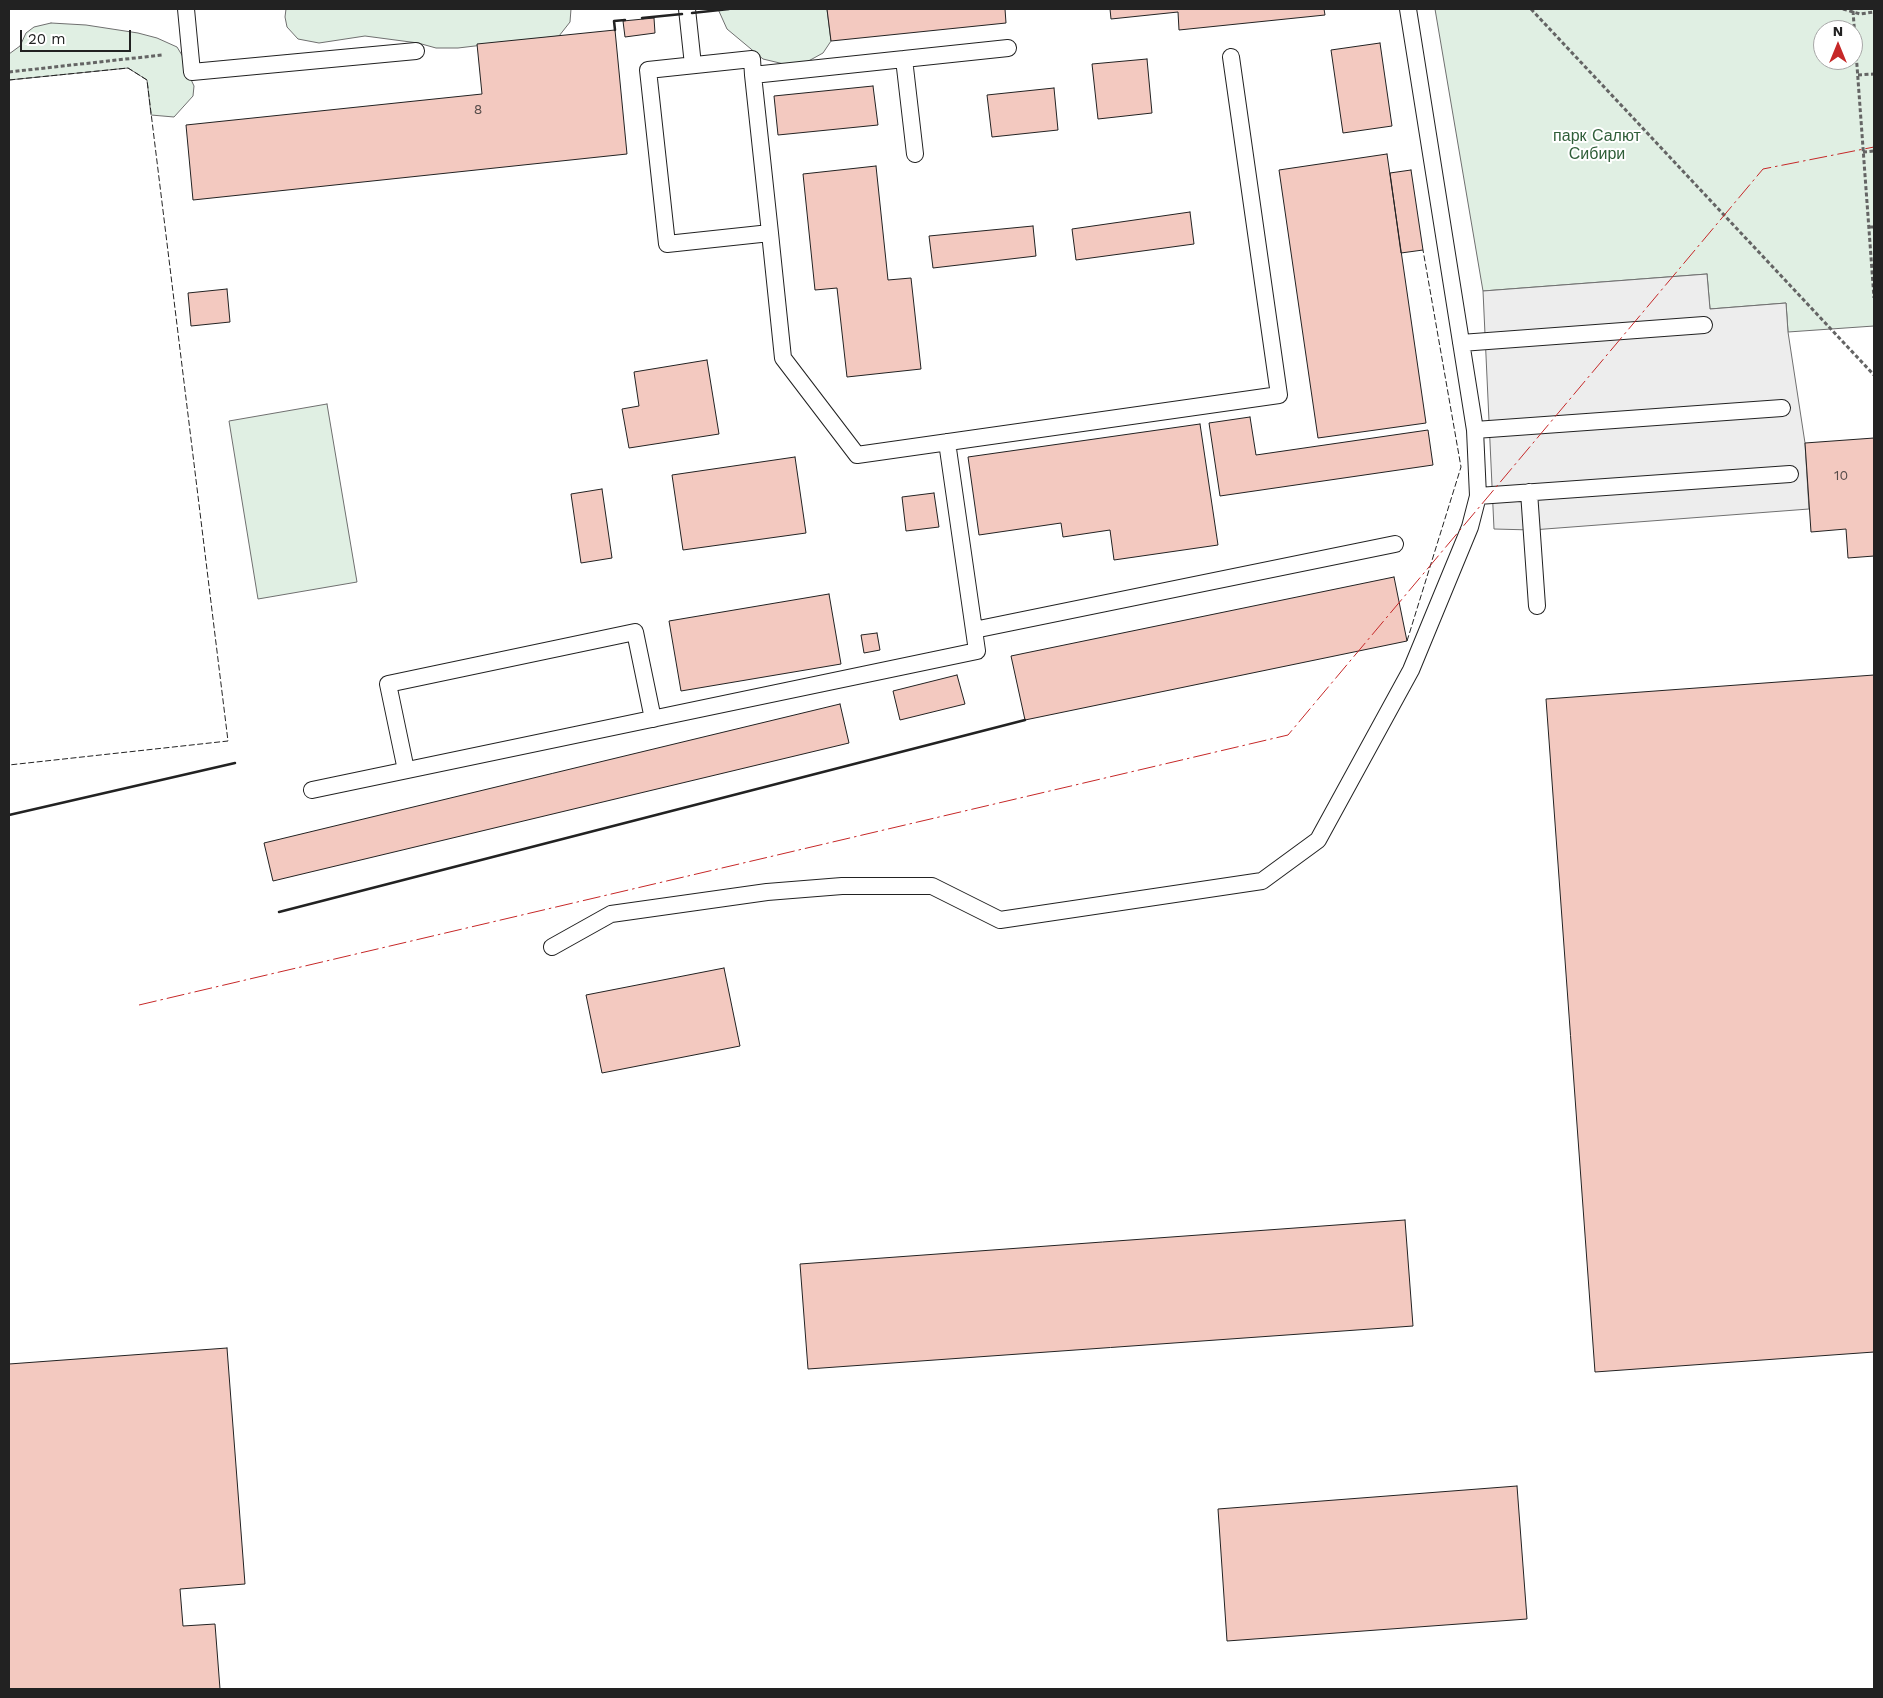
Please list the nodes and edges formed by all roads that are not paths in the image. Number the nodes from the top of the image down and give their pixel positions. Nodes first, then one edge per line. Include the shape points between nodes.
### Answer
1 (186, 9) edge
2 (686, 9) edge
3 (1408, 9) edge
4 (1008, 48) dead end
5 (416, 51) dead end
6 (1230, 57) dead end
7 (904, 59) junction
8 (693, 65) junction
9 (753, 75) junction
10 (915, 154) dead end
11 (770, 233) junction
12 (1704, 326) dead end
13 (1461, 343) junction
14 (1782, 408) dead end
15 (1475, 430) junction
16 (947, 442) junction
17 (1790, 474) dead end
18 (1529, 492) junction
19 (1478, 496) junction
20 (1395, 544) dead end
21 (1537, 606) dead end
22 (974, 630) junction
23 (653, 719) junction
24 (406, 770) junction
25 (312, 790) dead end
26 (552, 947) dead end

1 - 5 lane via 192,72
2 - 8 lane
3 - 13 lane
4 - 7 lane
6 - 16 lane via 1279,394
7 - 9 lane
7 - 10 lane
8 - 9 lane via 752,59
8 - 11 lane via 648,70 667,244
9 - 11 lane
11 - 16 lane via 783,358 857,455
12 - 13 lane
13 - 15 lane
14 - 15 lane
15 - 19 lane
16 - 22 lane
17 - 18 lane
18 - 19 lane
18 - 21 lane
19 - 26 lane via 1470,527 1411,670 1318,840 1262,881 1000,920 932,886 842,886 767,892 611,914
20 - 22 lane
22 - 23 lane via 977,651
23 - 24 lane
23 - 24 lane via 634,632 388,684
24 - 25 lane

